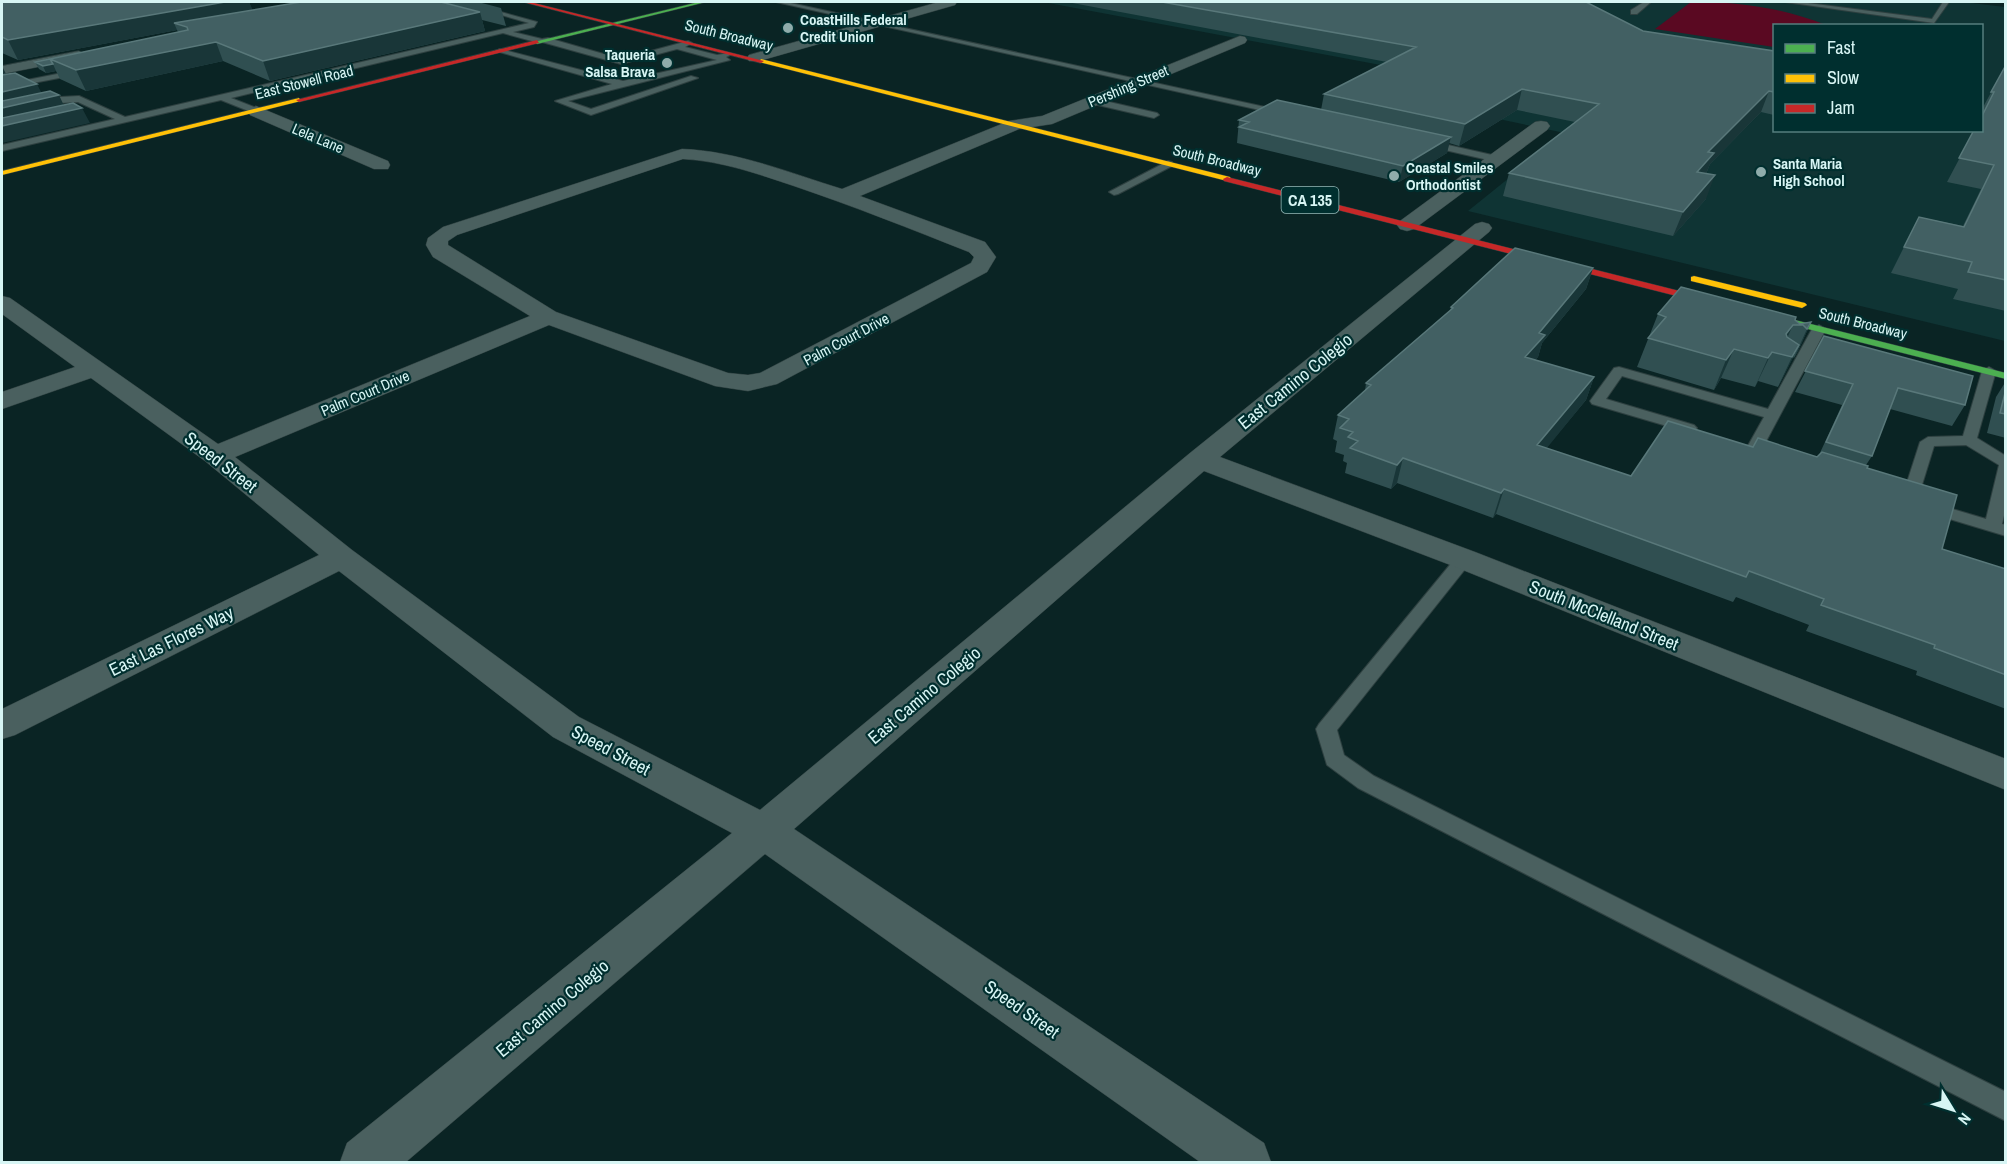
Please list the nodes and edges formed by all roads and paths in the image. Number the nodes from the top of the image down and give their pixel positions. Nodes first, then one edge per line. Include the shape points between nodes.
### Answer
1 (459, 2) edge
2 (526, 2) edge
3 (581, 2) edge
4 (703, 2) edge
5 (779, 2) edge
6 (951, 2) edge
7 (1648, 2) edge
8 (1788, 2) edge
9 (1946, 2) edge
10 (1634, 12) dead end
11 (642, 16) junction
12 (615, 23) junction
13 (877, 23) junction
14 (482, 25) edge
15 (503, 31) junction
16 (1240, 39) edge
17 (542, 40) junction
18 (692, 42) junction
19 (677, 46) junction
20 (98, 51) edge
21 (500, 51) junction
22 (778, 51) junction
23 (717, 57) junction
24 (735, 58) junction
25 (754, 58) junction
26 (94, 68) edge
27 (721, 69) dead end
28 (2, 70) edge
29 (683, 72) junction
30 (699, 76) junction
31 (1140, 81) junction
32 (619, 85) junction
33 (2, 87) edge
34 (643, 94) junction
35 (222, 97) junction
36 (1092, 101) junction
37 (1238, 102) junction
38 (1227, 107) dead end
39 (99, 108) junction
40 (256, 111) junction
41 (2, 112) edge
42 (78, 113) edge
43 (1154, 115) dead end
44 (1301, 116) edge
45 (125, 120) junction
46 (1047, 120) junction
47 (1015, 125) junction
48 (1541, 126) dead end
49 (1416, 141) edge
50 (2, 148) edge
51 (1497, 159) junction
52 (1168, 164) junction
53 (381, 165) dead end
54 (2, 173) edge
55 (1114, 192) dead end
56 (843, 196) junction
57 (1376, 202) dead end
58 (1409, 215) junction
59 (1469, 228) junction
60 (1680, 276) dead end
61 (2, 303) edge
62 (1728, 306) edge
63 (1819, 310) dead end
64 (1751, 312) edge
65 (548, 316) junction
66 (1819, 329) junction
67 (1793, 343) edge
68 (1810, 345) junction
69 (1782, 364) edge
70 (95, 368) junction
71 (1989, 371) junction
72 (1796, 372) junction
73 (2006, 376) edge
74 (2, 401) edge
75 (1772, 415) junction
76 (1700, 432) edge
77 (1969, 440) junction
78 (215, 455) junction
79 (1775, 458) edge
80 (1200, 459) junction
81 (2006, 464) edge
82 (1999, 529) edge
83 (341, 557) junction
84 (1464, 559) junction
85 (2, 725) edge
86 (2006, 775) edge
87 (764, 831) junction
88 (2006, 1107) edge
89 (366, 1162) edge
90 (1245, 1162) edge

1 - 15 lane via 533,22
2 - 12 main road, South Broadway / CA 135
3 - 11 main road, South Broadway / CA 135
4 - 11 main road, East Stowell Road
5 - 13 lane
6 - 13 street
7 - 10 lane
8 - 9 lane via 1934,21
11 - 12 main road, East Stowell Road
11 - 22 main road, South Broadway / CA 135
12 - 17 main road, East Stowell Road
12 - 18 main road, South Broadway / CA 135
13 - 22 street
13 - 31 lane
14 - 15 lane
15 - 17 lane
15 - 35 lane
16 - 31 street, Pershing Street
17 - 19 lane via 621,62
17 - 21 main road, East Stowell Road
18 - 19 lane
18 - 24 main road, South Broadway / CA 135
19 - 23 lane
20 - 28 street
21 - 32 lane
21 - 40 main road, East Stowell Road
22 - 25 street
22 - 46 main road, South Broadway / CA 135
23 - 24 lane
23 - 29 lane via 726,60
24 - 25 main road, South Broadway / CA 135
25 - 47 main road, South Broadway / CA 135
26 - 33 lane
27 - 30 lane
29 - 30 lane
29 - 32 lane
30 - 34 lane
31 - 36 street, Pershing Street
31 - 37 lane
32 - 34 lane
32 - 34 lane via 560,102 591,112
35 - 40 lane
35 - 45 lane
36 - 43 lane
36 - 46 street, Pershing Street
37 - 38 lane
37 - 44 lane
39 - 41 lane via 79,99
39 - 42 lane
39 - 45 lane
40 - 53 street, Lela Lane
40 - 54 main road, East Stowell Road
45 - 50 lane
46 - 47 street, Pershing Street
46 - 57 main road, South Broadway / CA 135
47 - 52 main road, South Broadway / CA 135
47 - 56 street
48 - 51 street
49 - 51 lane
51 - 58 street
52 - 55 lane
52 - 58 main road, South Broadway / CA 135
56 - 65 street, Palm Court Drive via 707,155 682,154 438,238 436,245 441,252
56 - 65 street, Palm Court Drive via 977,247 985,257 979,267 801,363 768,379 748,383 724,380
58 - 59 main road, South Broadway / CA 135
58 - 59 main road, South Broadway / CA 135
59 - 62 main road, South Broadway / CA 135
59 - 80 street, East Camino Colegio
60 - 63 main road, South Broadway
61 - 70 street, Speed Street
64 - 66 main road, South Broadway
65 - 78 street, Palm Court Drive
66 - 68 lane
66 - 71 main road, South Broadway
67 - 68 lane
68 - 72 lane
69 - 72 lane
70 - 74 street
70 - 78 street, Speed Street
71 - 73 main road, South Broadway
71 - 77 lane
72 - 75 lane
75 - 76 lane via 1619,371 1597,401
75 - 79 lane via 1748,449
77 - 81 lane
77 - 82 lane via 1928,442 1904,500
78 - 83 street, Speed Street
80 - 84 street, South McClelland Street
80 - 87 street, East Camino Colegio
81 - 82 lane
83 - 85 street, East Las Flores Way
83 - 87 street, Speed Street via 566,727
84 - 86 street, South McClelland Street
84 - 88 lane via 1326,729 1335,759 1366,782
87 - 89 street, East Camino Colegio
87 - 90 street, Speed Street

